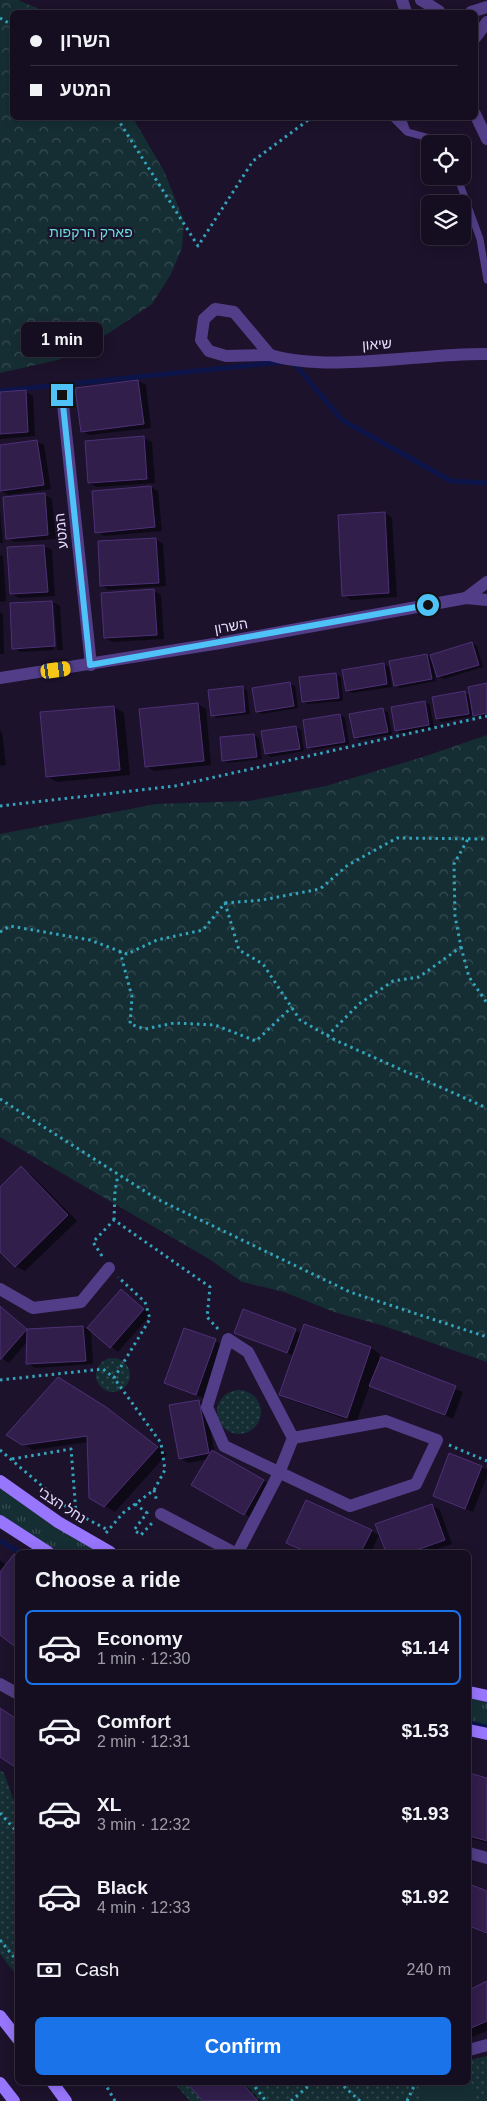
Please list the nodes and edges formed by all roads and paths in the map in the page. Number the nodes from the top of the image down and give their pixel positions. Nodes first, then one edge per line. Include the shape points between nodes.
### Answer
1 (420, 0) edge
2 (435, 10) edge
3 (487, 22) edge
4 (478, 34) edge
5 (118, 120) edge
6 (308, 120) edge
7 (395, 120) edge
8 (403, 120) edge
9 (478, 120) edge
10 (407, 132) junction
11 (421, 136) edge
12 (487, 139) edge
13 (460, 185) edge
14 (487, 280) edge
15 (487, 354) edge
16 (270, 355) junction
17 (62, 395) dead end
18 (487, 582) edge
19 (466, 598) junction
20 (487, 600) edge
21 (90, 665) junction
22 (0, 678) edge
23 (487, 716) edge
24 (0, 806) edge
25 (469, 838) junction
26 (487, 839) edge
27 (225, 903) junction
28 (0, 932) edge
29 (461, 947) junction
30 (120, 951) junction
31 (487, 1003) edge
32 (292, 1008) junction
33 (327, 1036) junction
34 (0, 1099) edge
35 (487, 1108) edge
36 (118, 1175) junction
37 (114, 1220) junction
38 (109, 1268) junction
39 (0, 1289) edge
40 (487, 1337) edge
41 (228, 1339) junction
42 (114, 1378) junction
43 (0, 1380) edge
44 (293, 1438) junction
45 (437, 1440) junction
46 (0, 1450) edge
47 (12, 1460) junction
48 (487, 1461) edge
49 (279, 1472) junction
50 (0, 1481) edge
51 (135, 1504) junction
52 (76, 1513) junction
53 (162, 1514) joint
54 (0, 1521) edge
55 (108, 1530) junction
56 (96, 1544) junction
57 (45, 1550) edge
58 (106, 1550) edge
59 (228, 1550) edge
60 (239, 1550) edge
61 (0, 1684) edge
62 (15, 1692) edge
63 (471, 1692) edge
64 (487, 1696) edge
65 (471, 1730) edge
66 (487, 1734) edge
67 (0, 1813) edge
68 (15, 1830) edge
69 (471, 1854) edge
70 (487, 1858) edge
71 (0, 1940) edge
72 (15, 1958) edge
73 (0, 2016) edge
74 (15, 2035) edge
75 (487, 2045) edge
76 (471, 2049) edge
77 (0, 2083) edge
78 (54, 2085) edge
79 (106, 2085) edge
80 (253, 2085) edge
81 (310, 2085) edge
82 (342, 2085) edge
83 (415, 2085) edge
84 (14, 2101) edge
85 (66, 2101) edge
86 (115, 2101) edge
87 (266, 2101) edge
88 (291, 2101) edge
89 (360, 2101) edge
90 (407, 2101) edge

1 - 2 street
3 - 4 street
5 - 6 path via 198,246 253,161
7 - 10 lane
8 - 10 lane
9 - 12 street
10 - 11 lane
13 - 14 lane via 480,239
15 - 16 street, שיאון via 340,362 292,361
16 - 16 street, שיאון via 234,312 215,309 204,319 201,340 209,351 226,356
17 - 21 street, המטע
18 - 19 street, השרון
19 - 20 street, השרון
19 - 21 street, השרון
21 - 22 street, השרון
23 - 24 path via 175,786
25 - 26 path
25 - 27 path via 397,838 348,865 320,889
25 - 29 path via 454,864 454,916
27 - 30 path via 203,930 157,940 127,954
27 - 32 path via 239,950 263,964
28 - 30 path via 10,926 90,940
29 - 31 path via 470,977
29 - 33 path via 419,977 393,981 359,1004
30 - 32 path via 132,997 130,1024 145,1029 174,1023 215,1025 256,1041
32 - 33 path via 300,1020
33 - 35 path
34 - 36 path
36 - 37 path
36 - 40 path via 157,1199 350,1292
37 - 38 path via 93,1242
37 - 41 path via 210,1287 207,1317
38 - 39 street via 81,1302 33,1308
38 - 42 path via 145,1302 150,1319
41 - 44 street via 248,1352
41 - 49 street via 207,1407 224,1446
42 - 43 path via 103,1369
42 - 51 path via 161,1443 165,1470 154,1490
44 - 45 street via 386,1420
44 - 49 street
45 - 48 path
45 - 49 street via 416,1484 350,1506
46 - 47 path
47 - 52 path
47 - 52 path via 71,1449
49 - 60 street
50 - 56 street, נחל הצבי
51 - 53 path via 147,1513 134,1530 141,1535
51 - 55 path via 122,1513
52 - 55 path
53 - 59 street
54 - 57 street
55 - 56 path
56 - 58 street, נחל הצבי
61 - 62 street
63 - 64 street
65 - 66 street
67 - 68 path
69 - 70 street
71 - 72 path
73 - 74 street
75 - 76 street
77 - 84 street
78 - 85 street
79 - 86 path
80 - 87 path
81 - 88 path
82 - 89 path
83 - 90 path

